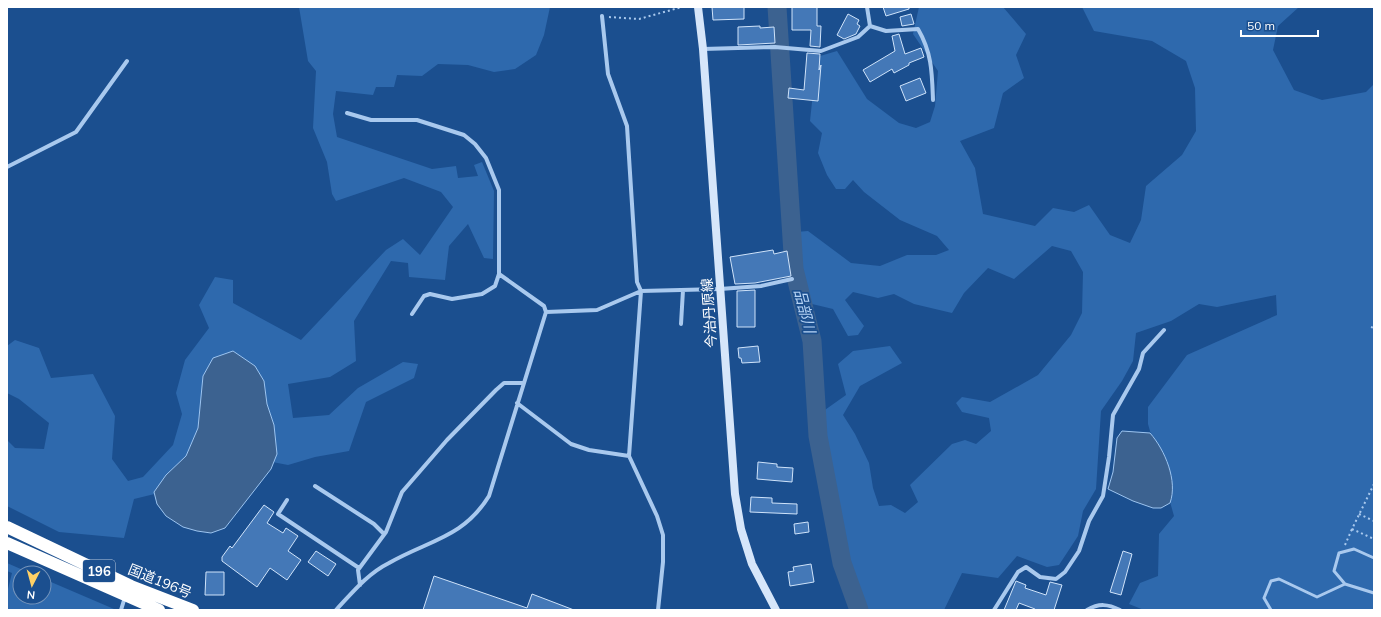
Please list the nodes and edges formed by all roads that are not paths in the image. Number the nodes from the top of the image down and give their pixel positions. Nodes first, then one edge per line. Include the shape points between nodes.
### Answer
1 (698, 7) edge
2 (867, 7) edge
3 (602, 16) road end
4 (870, 26) junction
5 (703, 49) junction
6 (127, 61) dead end
7 (933, 100) dead end
8 (347, 114) dead end
9 (7, 167) edge
10 (499, 274) junction
11 (792, 279) dead end
12 (720, 289) junction
13 (683, 290) junction
14 (641, 291) junction
15 (546, 312) junction
16 (412, 314) dead end
17 (681, 324) dead end
18 (1164, 330) dead end
19 (523, 383) junction
20 (517, 403) junction
21 (629, 456) junction
22 (315, 486) dead end
23 (287, 500) dead end
24 (7, 527) edge
25 (384, 534) junction
26 (7, 543) edge
27 (1374, 558) edge
28 (359, 568) junction
29 (1345, 584) junction
30 (360, 585) junction
31 (128, 591) junction
32 (1374, 593) edge
33 (121, 610) edge
34 (159, 610) edge
35 (192, 610) edge
36 (336, 610) edge
37 (658, 610) edge
38 (776, 610) edge
39 (994, 610) edge
40 (1087, 610) edge
41 (1120, 610) edge
42 (1271, 610) edge

1 - 5 main road, 今治丹原線
2 - 4 street
3 - 14 street via 608,74 627,126 637,282
4 - 5 street via 858,37 821,51 775,47
4 - 7 street via 886,31 918,29 927,44 932,67
5 - 12 main road, 今治丹原線
6 - 9 street via 76,132
8 - 10 street via 371,120 417,120 464,135 475,144 486,158 499,190
10 - 15 street via 544,306
10 - 16 street via 495,286 482,294 452,299 430,294 424,296
11 - 12 street via 761,286
12 - 13 street
12 - 38 main road, 今治丹原線 via 735,494 741,529 752,564
13 - 14 street
13 - 17 street
14 - 15 street via 596,310
14 - 21 street
15 - 19 street
18 - 39 street via 1143,353 1140,369 1113,415 1103,496 1089,521 1080,551 1065,572 1056,579 1040,577 1026,567 1018,572
19 - 20 street
19 - 25 street via 504,383 447,440 402,492
20 - 21 street via 571,444 589,450
20 - 30 street via 489,496 479,512 453,532 388,563
21 - 37 street via 663,535
22 - 25 street via 374,524
23 - 28 street via 278,514
24 - 31 highway, 国道196号 / 196
25 - 28 street
26 - 31 highway, 国道196号 / 196
27 - 29 lane via 1354,549 1339,553 1334,571
28 - 30 street
29 - 32 lane
29 - 42 lane via 1317,597 1279,579 1271,581 1264,598
30 - 36 street
31 - 33 street
31 - 34 highway, 国道196号 / 196
31 - 35 highway, 国道196号 / 196
40 - 41 street via 1098,604

